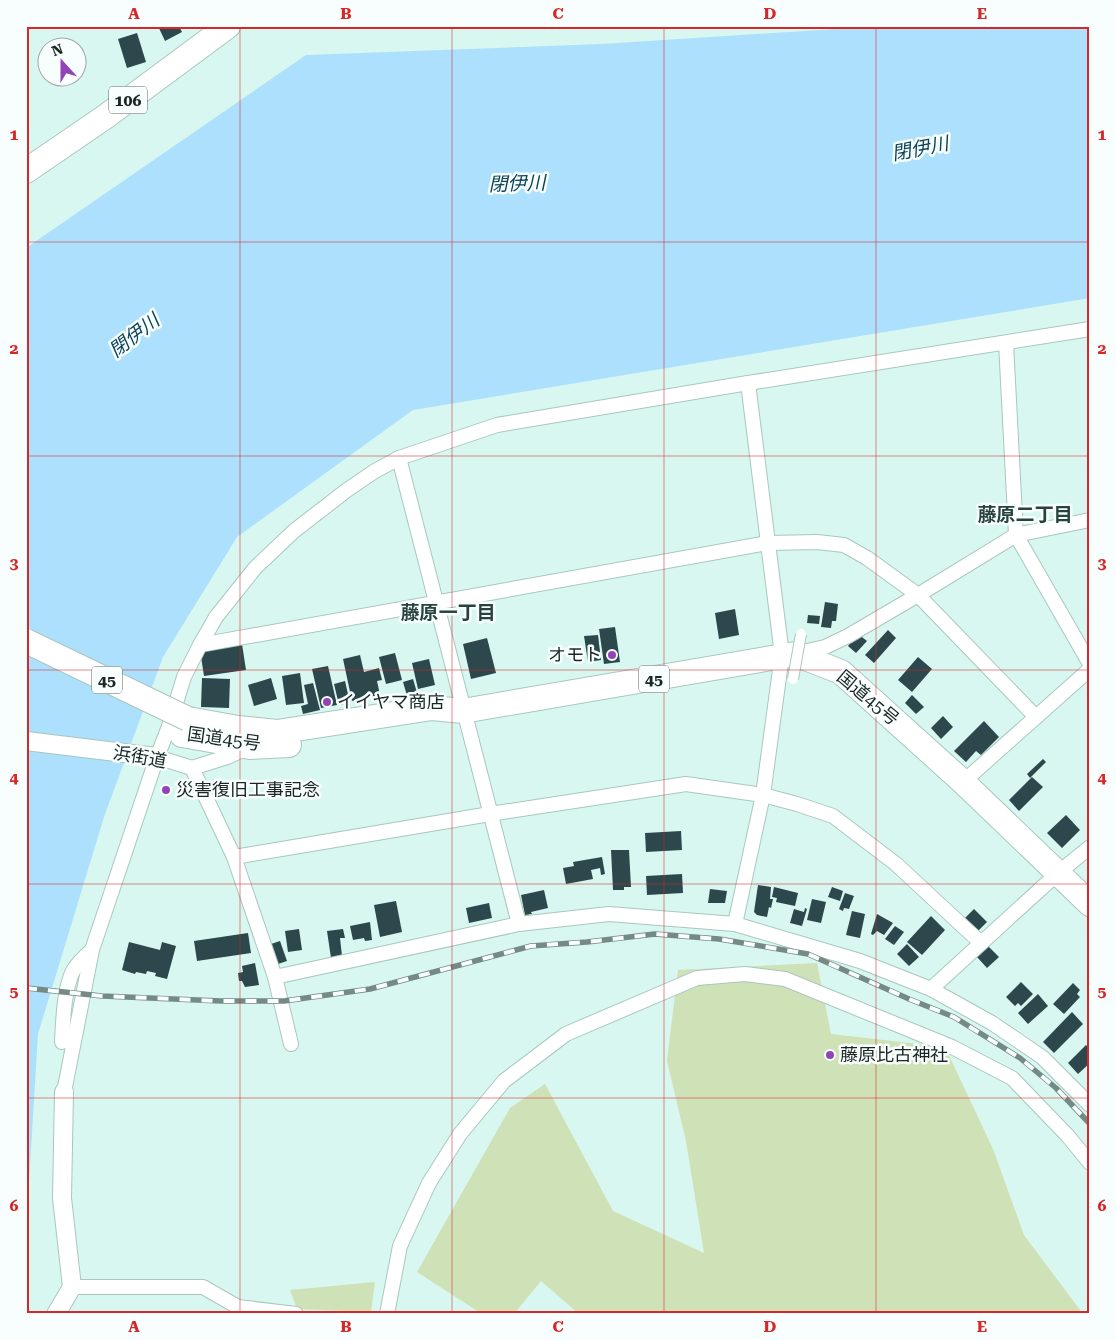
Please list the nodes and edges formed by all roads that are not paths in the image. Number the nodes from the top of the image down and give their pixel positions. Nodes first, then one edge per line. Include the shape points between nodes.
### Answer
1 (228, 26) edge
2 (26, 171) edge
3 (1090, 330) edge
4 (1006, 343) junction
5 (748, 383) junction
6 (399, 458) junction
7 (1090, 520) edge
8 (1016, 535) junction
9 (768, 543) junction
10 (918, 596) junction
11 (436, 602) junction
12 (26, 642) edge
13 (200, 645) junction
14 (793, 648) junction
15 (26, 659) edge
16 (1090, 664) edge
17 (1090, 669) edge
18 (793, 679) dead end
19 (464, 711) junction
20 (1036, 717) junction
21 (185, 727) junction
22 (26, 741) edge
23 (250, 747) junction
24 (157, 757) junction
25 (192, 768) junction
26 (963, 782) junction
27 (763, 795) junction
28 (490, 814) junction
29 (1090, 847) edge
30 (234, 857) junction
31 (1058, 873) junction
32 (1090, 904) edge
33 (519, 924) junction
34 (735, 924) junction
35 (981, 943) junction
36 (92, 950) junction
37 (275, 977) junction
38 (931, 989) junction
39 (62, 1042) dead end
40 (291, 1044) dead end
41 (64, 1092) joint
42 (1090, 1104) edge
43 (1090, 1163) edge
44 (72, 1287) junction
45 (56, 1314) edge
46 (296, 1314) edge
47 (387, 1314) edge

1 - 2 highway, 106
3 - 4 street
4 - 5 street
4 - 8 street
5 - 6 street via 497,425
5 - 9 street
6 - 11 street
6 - 13 street via 347,490 294,531 255,568 216,617
7 - 8 street
8 - 10 street
8 - 16 street
9 - 10 street via 844,545
9 - 11 street
9 - 14 street
10 - 14 street via 825,647
10 - 20 street
11 - 13 street
11 - 19 street
12 - 21 highway, 国道45号 / 45, bridge
13 - 24 street via 184,677
14 - 18 street, bridge
14 - 19 highway, 国道45号 / 45 via 680,674
14 - 26 highway, 国道45号 via 841,672
14 - 27 street
15 - 21 highway, 国道45号 / 45
17 - 20 street
19 - 21 highway, 国道45号 / 45 via 432,708 277,732
19 - 23 highway, 国道45号 / 45 via 437,723 290,745
19 - 28 street
20 - 26 street
21 - 23 highway, 国道45号 / 45
22 - 24 street, 浜街道
23 - 25 street, 浜街道
24 - 25 street, 浜街道
24 - 36 street
25 - 30 street
26 - 31 highway, 国道45号
27 - 28 street via 686,784
27 - 34 street
27 - 35 street via 833,816 896,864
28 - 30 street
28 - 33 street
29 - 31 street
30 - 37 street
31 - 32 highway, 国道45号
31 - 35 street
33 - 34 street via 609,914
33 - 37 street
34 - 38 street via 860,961
35 - 38 street
36 - 39 street via 73,971 65,1003
36 - 41 street
37 - 40 street
38 - 42 street via 992,1023 1042,1058
41 - 44 street via 62,1198
43 - 47 street via 1012,1078 952,1047 786,979 745,974 697,978 566,1034 504,1080 460,1134 429,1183 400,1246
44 - 45 street
44 - 46 street via 203,1287 238,1307

